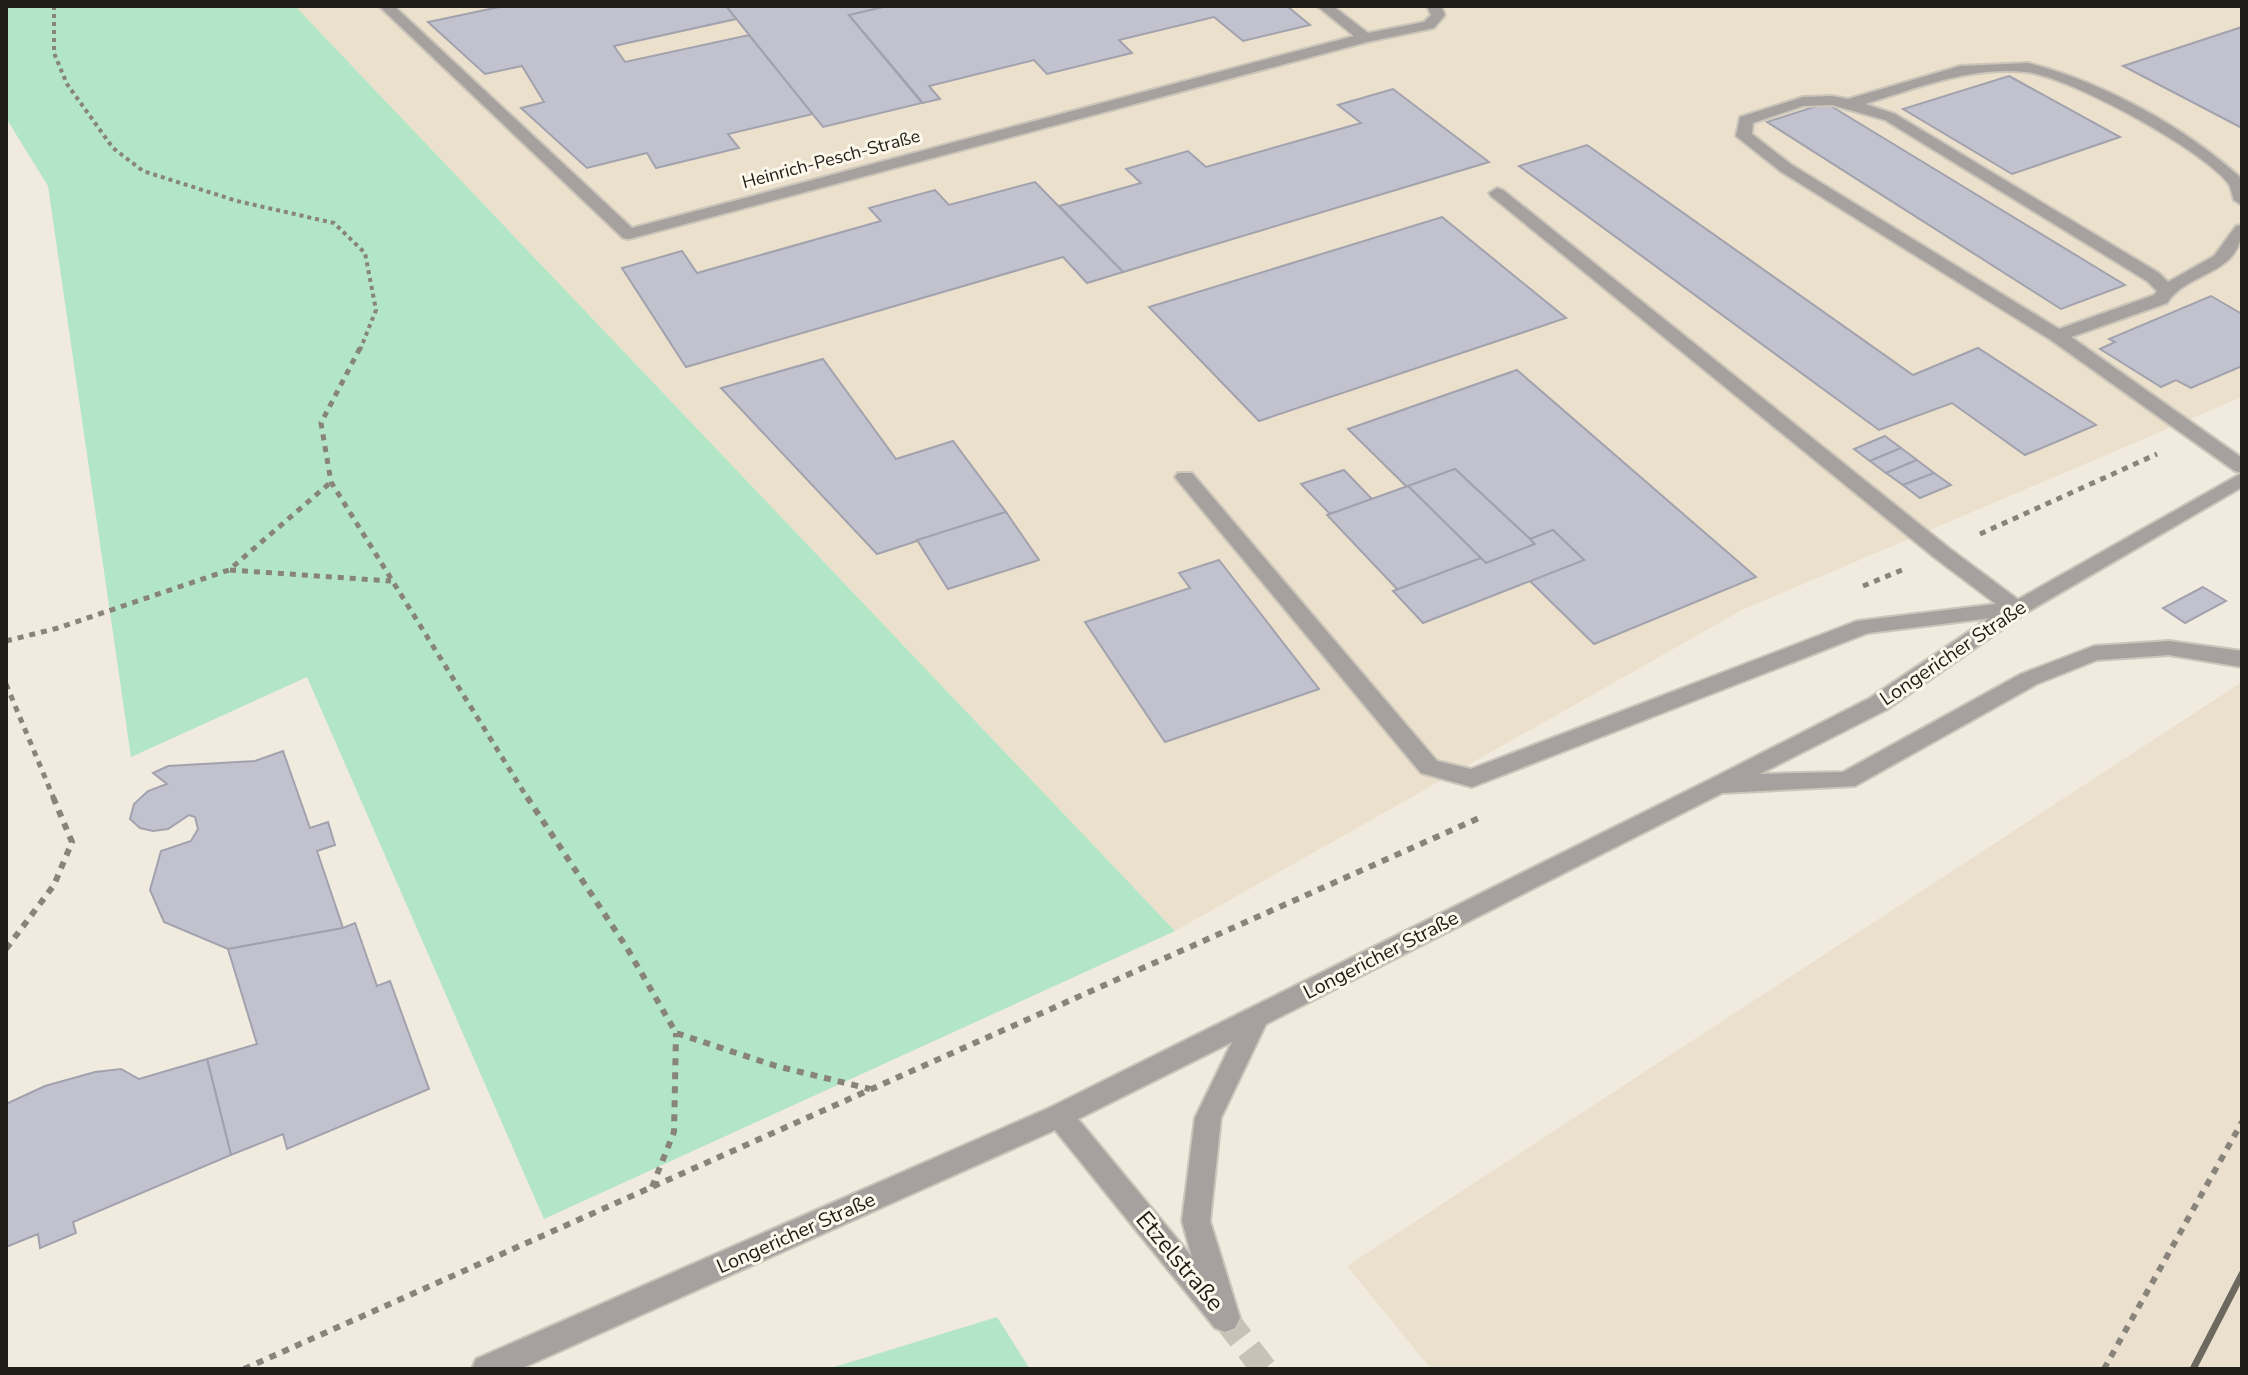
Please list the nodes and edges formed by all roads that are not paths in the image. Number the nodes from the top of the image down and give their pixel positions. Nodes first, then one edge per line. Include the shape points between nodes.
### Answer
1 (386, 6) edge
2 (1434, 6) edge
3 (1328, 7) edge
4 (1365, 38) junction
5 (1851, 103) junction
6 (1497, 193) dead end
7 (2242, 200) edge
8 (2242, 230) edge
9 (2166, 290) junction
10 (2057, 336) junction
11 (2242, 467) edge
12 (1185, 477) dead end
13 (2242, 479) edge
14 (2017, 609) junction
15 (2242, 659) edge
16 (1721, 784) junction
17 (1257, 1016) junction
18 (1059, 1116) junction
19 (487, 1369) edge

1 - 4 street, Heinrich-Pesch-Straße via 629,234
2 - 4 street via 1438,15 1429,25
3 - 4 street
5 - 7 street via 1960,70 2028,67 2086,86 2199,149 2236,182
5 - 9 street via 1890,117 2153,277
5 - 10 street via 1809,98 1745,120 1744,136 1786,168
6 - 14 street
8 - 9 street via 2220,260
9 - 10 street via 2161,299
10 - 11 street
12 - 14 street via 1429,767 1472,778 1865,626
13 - 14 street, Longericher Straße
14 - 16 street, Longericher Straße via 1878,704
15 - 16 street via 2169,648 2094,653 2029,679 1847,780
16 - 17 street, Longericher Straße
17 - 18 street, Longericher Straße
17 - 18 street, Etzelstraße via 1208,1118 1196,1221 1225,1318
18 - 19 street, Longericher Straße

